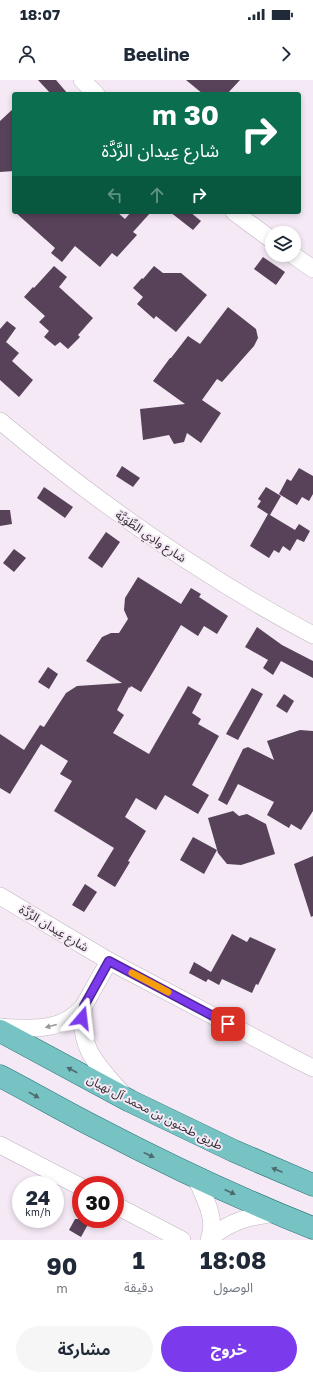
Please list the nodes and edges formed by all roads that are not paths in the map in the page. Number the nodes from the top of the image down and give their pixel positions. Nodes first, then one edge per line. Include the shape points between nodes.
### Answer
1 (82, 80) edge
2 (94, 92) edge
3 (237, 214) edge
4 (265, 235) edge
5 (301, 261) edge
6 (313, 269) edge
7 (0, 421) edge
8 (313, 635) edge
9 (0, 896) edge
10 (109, 961) junction
11 (84, 1006) junction
12 (0, 1027) edge
13 (0, 1031) edge
14 (313, 1068) edge
15 (0, 1076) edge
16 (130, 1101) junction
17 (0, 1145) edge
18 (194, 1176) junction
19 (72, 1182) edge
20 (313, 1185) edge
21 (124, 1210) edge
22 (275, 1213) junction
23 (313, 1228) edge
24 (210, 1239) edge
25 (182, 1240) edge

1 - 2 street
3 - 4 street
5 - 6 street
7 - 8 street, شارع وادِي الطِّوَيَّة via 46,460 121,516 198,568
9 - 10 street, شارع عِيدان الرَّدَّة
10 - 11 street
10 - 14 street, شارع عِيدان الرَّدَّة
11 -> 12 street via 74,1015 51,1027
11 - 16 street via 82,1031 90,1054
16 -> 13 main road, طريق طحنون بن محمد آل نهيان
15 -> 18 main road via 98,1129
20 -> 16 main road, طريق طحنون بن محمد آل نهيان via 234,1151
17 - 19 street
18 -> 22 main road
18 - 24 street via 209,1207
21 - 25 street
22 - 23 main road
22 - 24 street via 239,1220

